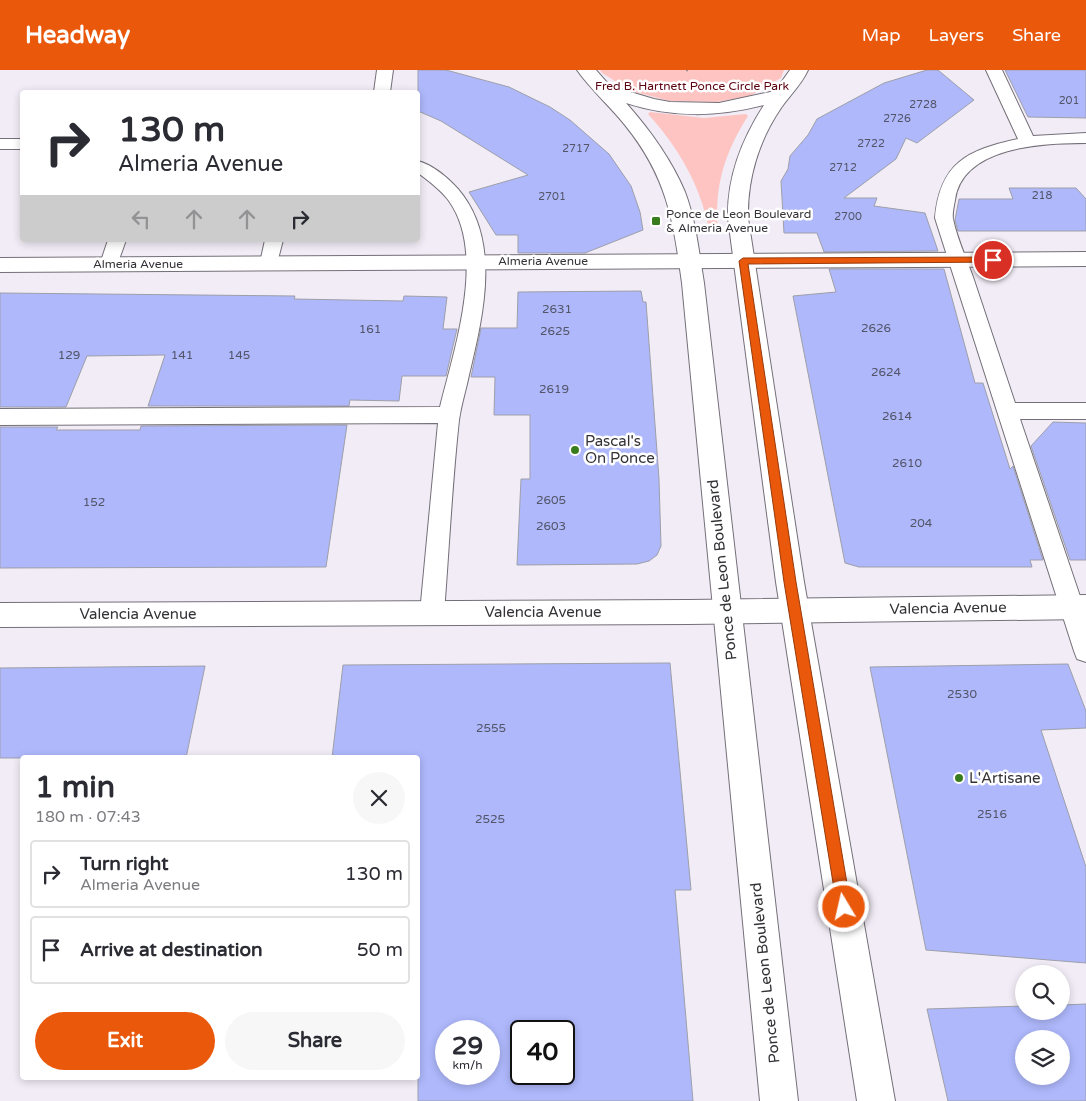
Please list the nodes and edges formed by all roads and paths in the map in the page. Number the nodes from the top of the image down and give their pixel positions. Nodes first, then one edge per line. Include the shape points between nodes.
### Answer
1 (385, 70) edge
2 (586, 70) edge
3 (799, 70) edge
4 (994, 70) edge
5 (382, 90) edge
6 (604, 90) junction
7 (783, 95) junction
8 (1086, 138) edge
9 (1027, 141) junction
10 (0, 144) edge
11 (20, 144) edge
12 (420, 167) edge
13 (116, 242) edge
14 (274, 242) edge
15 (1086, 259) edge
16 (956, 260) junction
17 (690, 261) junction
18 (743, 261) junction
19 (477, 262) junction
20 (269, 263) junction
21 (109, 264) junction
22 (0, 265) edge
23 (1008, 411) junction
24 (1086, 411) edge
25 (449, 415) junction
26 (0, 417) edge
27 (1079, 607) edge
28 (795, 610) junction
29 (726, 611) junction
30 (432, 613) junction
31 (0, 615) edge
32 (1086, 650) edge
33 (779, 1101) edge
34 (876, 1101) edge

1 - 5 lane
2 - 6 street, Ponce de Leon Boulevard
3 - 7 street
4 - 9 lane
6 - 7 street via 652,104 702,110 738,107
6 - 17 street, Ponce de Leon Boulevard via 646,138 670,180 679,205
7 - 18 street via 755,140 740,184 737,206
8 - 9 lane
9 - 16 lane via 1000,148 955,175 947,195 944,218
10 - 11 lane
12 - 19 lane via 438,178 456,196 468,218
13 - 21 lane
14 - 20 lane
15 - 16 street, Almeria Avenue
16 - 18 street, Almeria Avenue
16 - 23 lane
17 - 18 street, Almeria Avenue
17 - 19 street, Almeria Avenue
17 - 29 street, Ponce de Leon Boulevard
18 - 28 street
19 - 20 street, Almeria Avenue
19 - 25 lane via 472,319
20 - 21 street, Almeria Avenue
21 - 22 street, Almeria Avenue
23 - 24 lane
23 - 27 lane
25 - 26 lane
25 - 30 lane
27 - 28 street, Valencia Avenue
27 - 32 lane
28 - 29 street, Valencia Avenue
28 - 34 street
29 - 30 street, Valencia Avenue
29 - 33 street, Ponce de Leon Boulevard
30 - 31 street, Valencia Avenue

